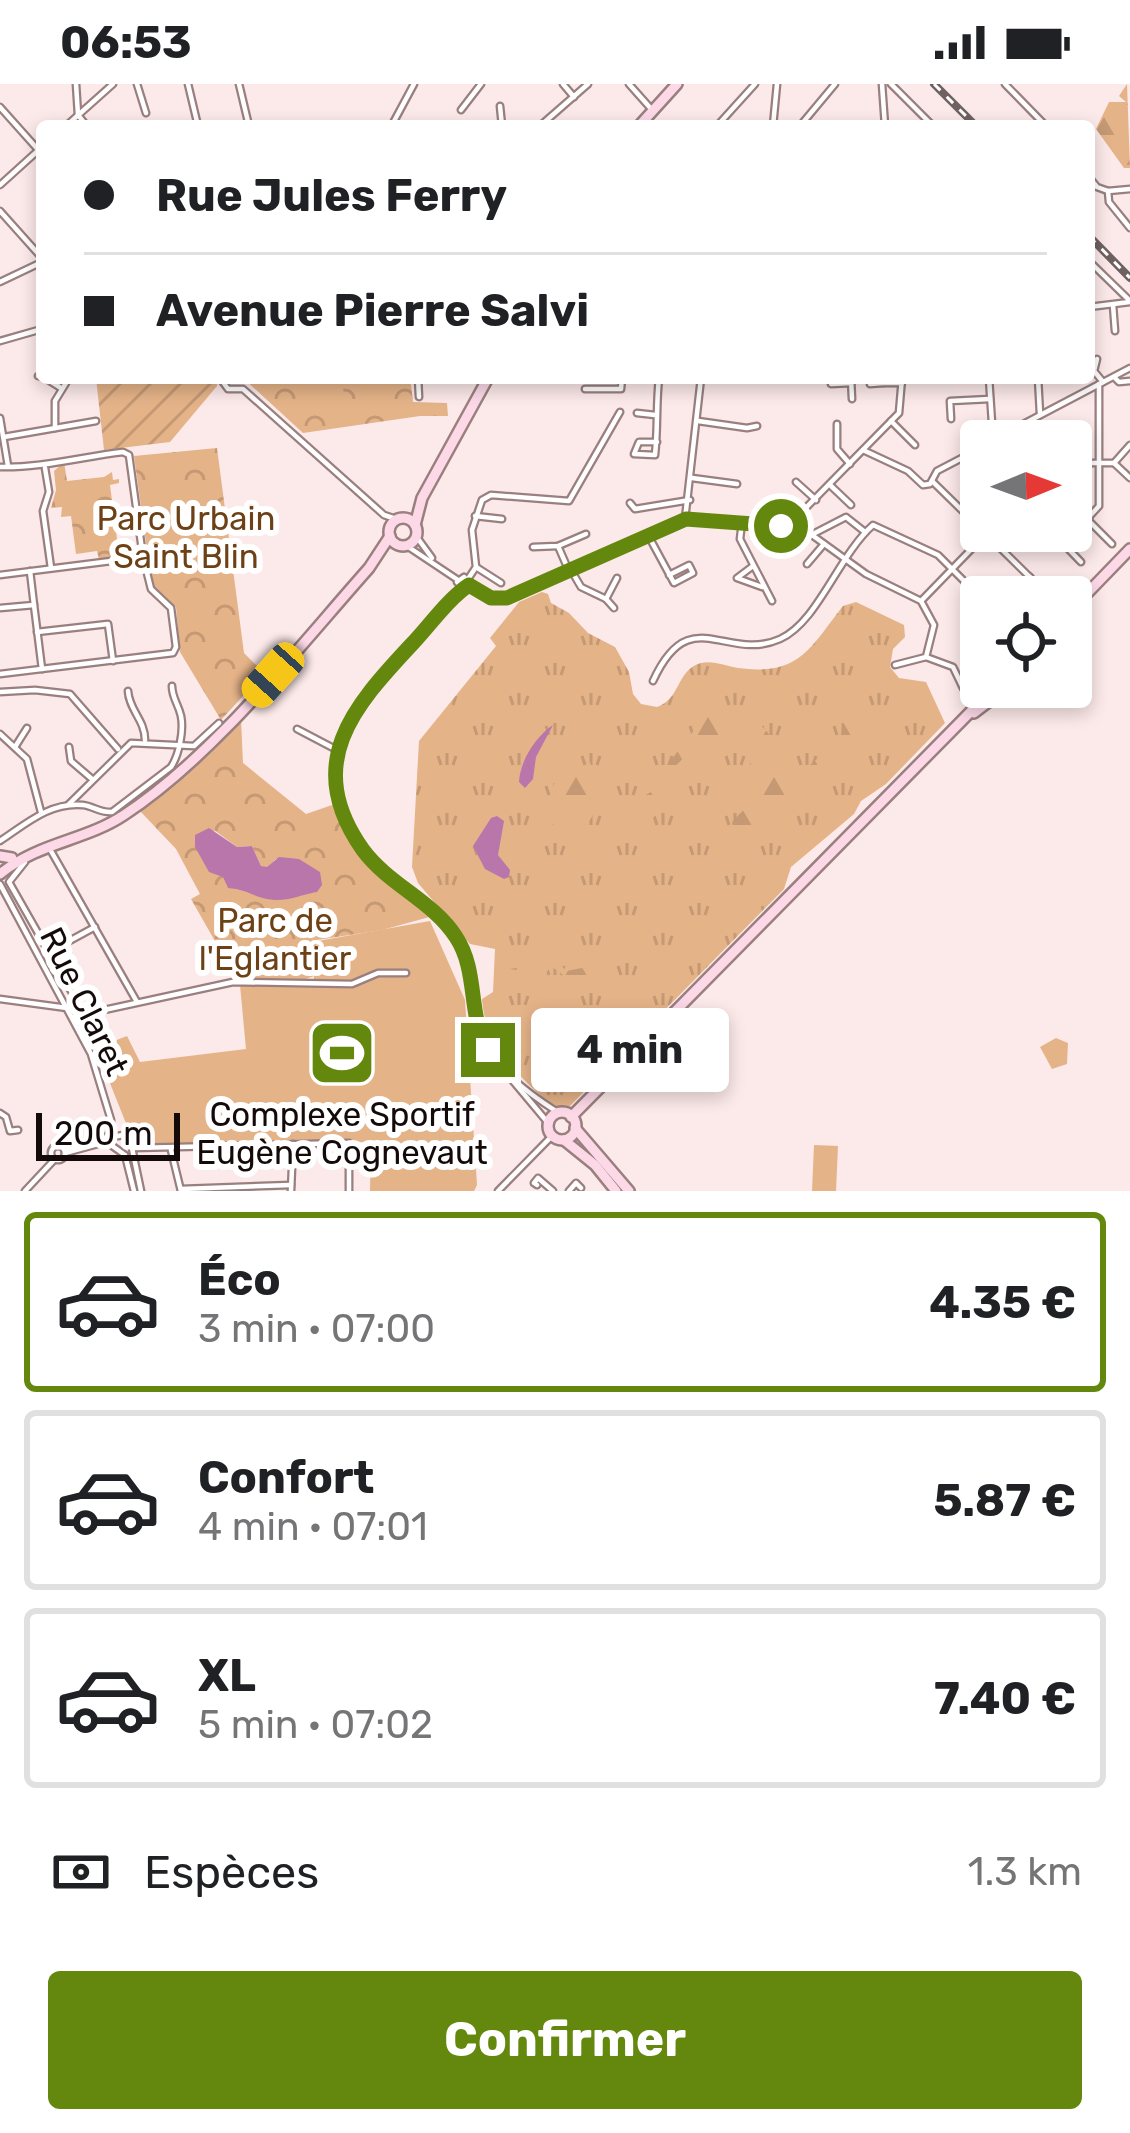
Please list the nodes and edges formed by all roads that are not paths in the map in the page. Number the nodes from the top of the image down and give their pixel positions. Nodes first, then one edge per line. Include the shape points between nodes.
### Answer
1 (76, 84) edge
2 (113, 84) edge
3 (137, 84) edge
4 (188, 84) edge
5 (239, 84) edge
6 (414, 84) edge
7 (481, 84) edge
8 (563, 84) edge
9 (588, 84) edge
10 (628, 84) edge
11 (677, 84) edge
12 (755, 84) edge
13 (777, 84) edge
14 (835, 84) edge
15 (882, 84) edge
16 (891, 84) edge
17 (1005, 84) edge
18 (574, 97) junction
19 (500, 106) dead end
20 (0, 107) edge
21 (461, 110) dead end
22 (653, 111) junction
23 (146, 113) dead end
24 (78, 116) junction
25 (73, 120) edge
26 (82, 120) edge
27 (197, 120) edge
28 (248, 120) edge
29 (395, 120) edge
30 (501, 120) edge
31 (547, 120) edge
32 (645, 120) edge
33 (722, 120) edge
34 (774, 120) edge
35 (805, 120) edge
36 (885, 120) edge
37 (927, 120) edge
38 (1040, 120) edge
39 (36, 145) edge
40 (36, 154) edge
41 (0, 184) edge
42 (1095, 185) edge
43 (1130, 189) edge
44 (1108, 191) junction
45 (0, 211) edge
46 (1130, 227) edge
47 (36, 253) edge
48 (36, 263) edge
49 (1095, 267) edge
50 (0, 282) edge
51 (1130, 302) edge
52 (1113, 305) junction
53 (1095, 306) edge
54 (36, 331) edge
55 (1115, 331) dead end
56 (0, 341) edge
57 (1097, 359) dead end
58 (1095, 367) edge
59 (1130, 368) edge
60 (1095, 373) edge
61 (1113, 377) junction
62 (1130, 381) edge
63 (1101, 383) junction
64 (54, 384) edge
65 (64, 384) edge
66 (223, 384) edge
67 (418, 384) edge
68 (485, 384) edge
69 (622, 384) edge
70 (659, 384) edge
71 (700, 384) edge
72 (851, 384) edge
73 (902, 384) edge
74 (989, 384) edge
75 (1038, 384) edge
76 (61, 388) junction
77 (585, 389) dead end
78 (419, 397) dead end
79 (990, 398) junction
80 (852, 399) dead end
81 (620, 412) dead end
82 (637, 413) dead end
83 (656, 415) junction
84 (1040, 416) junction
85 (0, 418) edge
86 (950, 419) dead end
87 (991, 420) edge
88 (1034, 420) edge
89 (96, 421) dead end
90 (697, 421) junction
91 (891, 422) junction
92 (837, 424) dead end
93 (757, 426) dead end
94 (56, 428) junction
95 (4, 437) junction
96 (657, 442) dead end
97 (871, 443) junction
98 (914, 445) dead end
99 (1130, 445) edge
100 (863, 450) junction
101 (881, 460) junction
102 (960, 460) edge
103 (1092, 463) edge
104 (1100, 463) junction
105 (1114, 463) junction
106 (850, 464) junction
107 (0, 467) edge
108 (9, 467) junction
109 (45, 468) junction
110 (692, 478) junction
111 (1130, 478) edge
112 (932, 481) junction
113 (796, 482) dead end
114 (737, 484) dead end
115 (830, 484) junction
116 (422, 498) junction
117 (690, 500) junction
118 (816, 500) junction
119 (630, 503) dead end
120 (1100, 503) junction
121 (1108, 504) dead end
122 (850, 505) dead end
123 (960, 508) edge
124 (1092, 514) edge
125 (384, 515) junction
126 (475, 516) junction
127 (697, 518) junction
128 (400, 519) junction
129 (502, 519) dead end
130 (686, 519) junction
131 (797, 519) junction
132 (742, 522) junction
133 (1092, 524) edge
134 (415, 531) junction
135 (865, 532) junction
136 (390, 533) junction
137 (586, 534) dead end
138 (648, 535) junction
139 (812, 535) junction
140 (824, 544) junction
141 (1112, 544) dead end
142 (403, 546) junction
143 (558, 546) junction
144 (533, 547) dead end
145 (968, 552) edge
146 (1006, 552) edge
147 (1072, 552) edge
148 (1130, 553) edge
149 (142, 557) junction
150 (844, 559) junction
151 (375, 561) junction
152 (435, 562) junction
153 (1081, 562) dead end
154 (807, 563) dead end
155 (754, 566) junction
156 (476, 567) junction
157 (51, 568) junction
158 (953, 570) junction
159 (30, 571) junction
160 (570, 571) junction
161 (0, 575) edge
162 (669, 575) dead end
163 (1029, 576) edge
164 (960, 577) edge
165 (617, 578) dead end
166 (501, 583) dead end
167 (466, 584) junction
168 (765, 588) junction
169 (1092, 592) edge
170 (606, 598) junction
171 (772, 601) dead end
172 (921, 601) junction
173 (34, 605) junction
174 (0, 608) edge
175 (614, 608) dead end
176 (37, 632) junction
177 (926, 657) junction
178 (113, 661) junction
179 (895, 665) dead end
180 (42, 669) junction
181 (0, 674) edge
182 (653, 681) dead end
183 (960, 682) edge
184 (172, 686) dead end
185 (128, 691) dead end
186 (0, 692) edge
187 (974, 708) edge
188 (981, 708) edge
189 (219, 723) dead end
190 (28, 728) dead end
191 (297, 729) dead end
192 (0, 734) edge
193 (942, 739) junction
194 (145, 741) junction
195 (178, 745) junction
196 (15, 747) junction
197 (69, 747) dead end
198 (337, 750) junction
199 (120, 751) junction
200 (92, 779) junction
201 (82, 790) junction
202 (68, 805) junction
203 (85, 805) junction
204 (41, 812) junction
205 (95, 828) junction
206 (0, 841) edge
207 (6, 857) edge
208 (0, 870) edge
209 (1, 890) edge
210 (95, 926) junction
211 (49, 952) junction
212 (406, 974) dead end
213 (0, 999) edge
214 (137, 1002) junction
215 (79, 1005) dead end
216 (67, 1007) junction
217 (73, 1017) junction
218 (510, 1076) junction
219 (0, 1113) edge
220 (559, 1113) junction
221 (573, 1122) junction
222 (17, 1130) dead end
223 (550, 1130) junction
224 (111, 1131) junction
225 (118, 1136) junction
226 (105, 1140) junction
227 (564, 1140) junction
228 (115, 1144) junction
229 (292, 1144) junction
230 (170, 1147) junction
231 (132, 1148) junction
232 (65, 1151) junction
233 (55, 1160) junction
234 (537, 1185) dead end
235 (29, 1188) edge
236 (291, 1188) edge
237 (580, 1188) dead end
238 (181, 1190) edge
239 (197, 1190) edge
240 (138, 1191) edge
241 (349, 1191) edge
242 (499, 1191) edge
243 (553, 1191) edge
244 (568, 1191) edge
245 (616, 1191) edge
246 (629, 1191) edge

1 - 24 street
2 - 24 street
3 - 23 street
4 - 27 street
5 - 28 street
6 - 29 street
7 - 21 street
8 - 18 street
9 - 18 street
10 - 22 street
11 - 22 main road
12 - 33 street
13 - 34 street
14 - 35 street
15 - 36 street
16 - 37 street
17 - 38 street
18 - 31 street
19 - 30 street
20 - 39 street
22 - 32 main road
24 - 25 street
24 - 26 street
40 - 41 street
42 - 44 street
43 - 44 street
44 - 46 street
45 - 47 street
48 - 50 street
49 - 51 street
51 - 52 street
52 - 53 street
52 - 55 street
54 - 56 street
57 - 58 street
59 - 61 street
60 - 63 street
61 - 62 street
61 - 63 street
63 - 84 street
63 - 104 street
64 - 76 street
65 - 76 street
66 - 125 street via 246,392
67 - 78 street
68 - 116 main road
69 - 77 street
70 - 83 street
71 - 90 street
72 - 80 street
73 - 91 street via 902,407
74 - 79 street
75 - 84 street
76 - 94 street
79 - 86 street via 950,400
79 - 87 street
81 - 126 street via 569,501 488,496
82 - 83 street
83 - 96 street
84 - 88 street
85 - 95 street
89 - 94 street
90 - 93 street
90 - 110 street
91 - 97 street
91 - 98 street
92 - 106 street via 837,449
94 - 95 street
95 - 108 street
97 - 100 street
97 - 101 street
99 - 105 street
100 - 101 street
100 - 106 street
101 - 112 street via 920,484
102 - 112 street
103 - 104 street
104 - 105 street
104 - 120 street
105 - 111 street
106 - 115 street
107 - 108 street
108 - 109 street
109 - 149 street via 129,455
109 - 157 street
110 - 114 street
110 - 117 street
112 - 123 street
113 - 118 street
115 - 118 street
115 - 122 street
116 - 128 main road
116 - 134 main road
117 - 119 street
117 - 127 street
117 - 130 street
118 - 131 street
120 - 121 street
120 - 124 street
125 - 128 street
125 - 136 street
126 - 129 street
126 - 156 street
127 - 130 street
127 - 132 street
128 - 134 main road
128 - 136 main road
130 - 138 street
131 - 132 street via 781,526
131 - 139 street
132 - 155 street via 740,539
133 - 141 street
134 - 142 main road
134 - 152 street
135 - 139 street via 846,517
135 - 150 street
135 - 158 street via 880,526
136 - 142 main road
136 - 151 main road
137 - 143 street
138 - 160 street
138 - 162 street
139 - 140 street
140 - 150 street
140 - 154 street
142 - 151 main road
142 - 152 street
143 - 144 street
143 - 160 street
145 - 158 street
146 - 163 street
147 - 153 street
148 - 169 main road
149 - 157 street
149 - 178 street via 149,585 172,612 176,647
150 - 172 street
150 - 182 street via 791,632 757,645 688,640
151 - 205 main road via 209,745 127,814
152 - 167 street
155 - 168 street
155 - 168 street via 737,578
156 - 166 street
156 - 167 street
157 - 159 street
158 - 164 street
158 - 172 street
159 - 161 street
159 - 173 street
160 - 167 street via 507,598
160 - 170 street via 580,587
165 - 170 street
167 - 198 street via 365,696
168 - 171 street
170 - 175 street
172 - 177 street via 934,625
173 - 174 street
173 - 176 street
176 - 178 street via 108,624
176 - 180 street
177 - 179 street
177 - 183 street via 952,667
178 - 180 street
180 - 181 street
184 - 195 street
185 - 194 street
186 - 199 street via 70,694
187 - 193 main road
188 - 193 main road
189 - 195 street via 194,746
190 - 196 street
191 - 198 street
192 - 196 street
193 - 221 main road
194 - 195 street
194 - 199 street
195 - 203 street via 175,763 118,809
196 - 204 street via 30,765
197 - 200 street via 71,761
198 - 218 street via 336,784 354,835 389,878 453,932 467,960 481,1039
199 - 200 street
200 - 201 street
201 - 202 street
201 - 203 street
202 - 203 street
202 - 204 street
204 - 206 street
205 - 207 main road
205 - 208 main road
207 - 208 main road
209 - 216 street, Rue Claret
210 - 211 street
210 - 211 street via 54,854 28,860 9,882
210 - 214 street
211 - 215 street
212 - 214 street via 378,973 352,984 237,981
213 - 216 street
214 - 217 street
216 - 217 street, Rue Claret
217 - 224 street, Rue Claret
218 - 220 street
218 - 223 street
219 - 222 street
220 - 221 main road
220 - 223 main road
221 - 227 main road
221 - 246 main road
223 - 227 main road
223 - 242 street
224 - 225 street
224 - 226 street
225 - 228 street
225 - 231 street via 128,1134
226 - 228 street
226 - 232 street
227 - 245 main road
228 - 240 street
229 - 230 street
229 - 236 street
229 - 241 street via 349,1143
230 - 231 street
230 - 238 street
231 - 240 street
232 - 233 street
232 - 233 street via 53,1148
233 - 235 street
234 - 243 street via 538,1178
236 - 239 street
237 - 244 street
238 - 239 street

